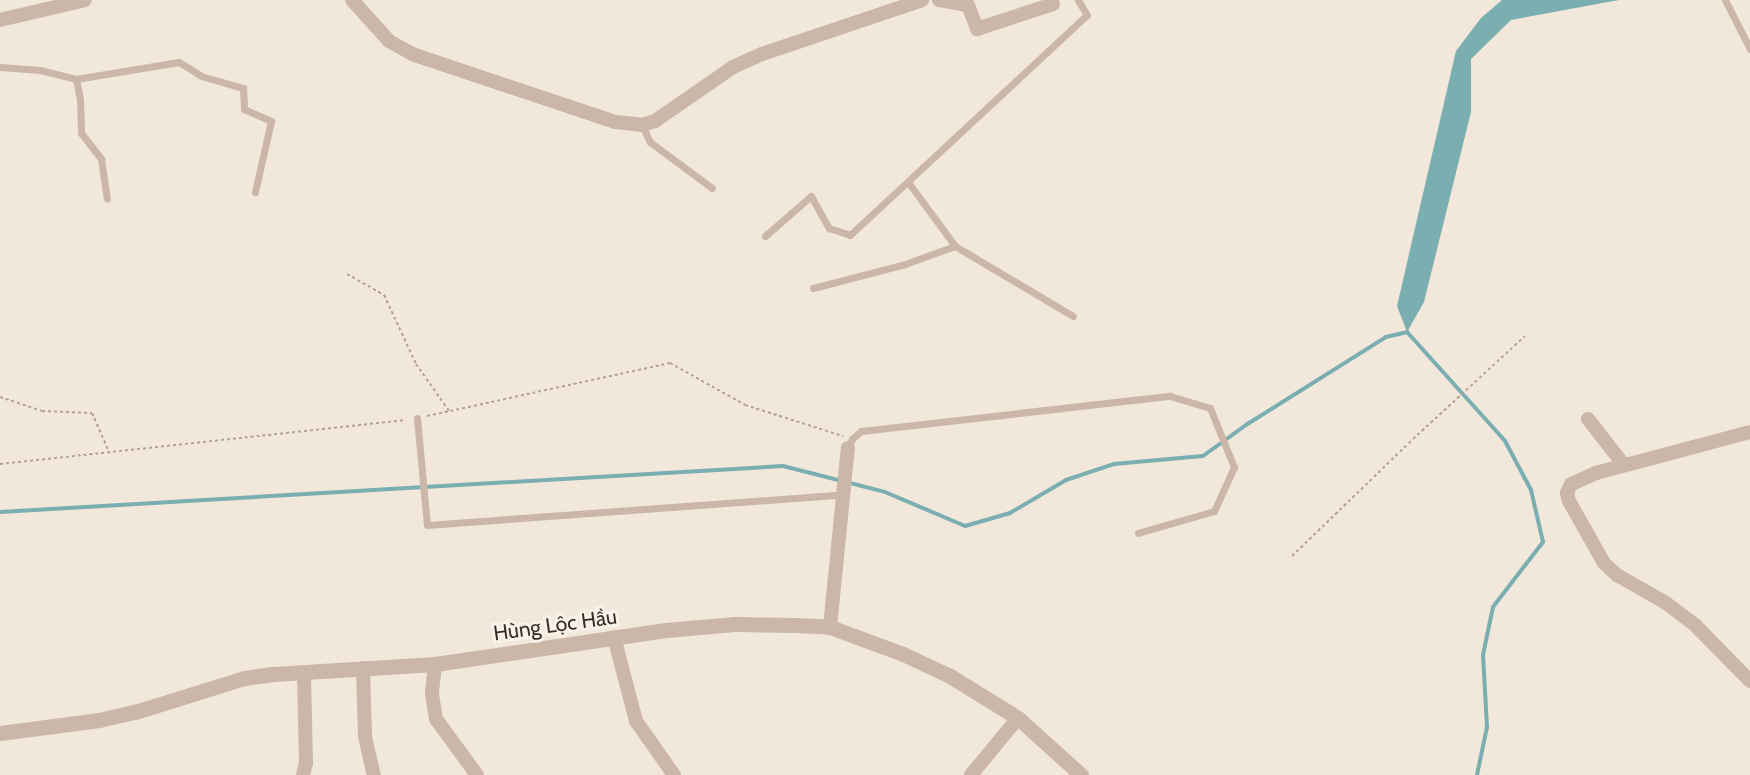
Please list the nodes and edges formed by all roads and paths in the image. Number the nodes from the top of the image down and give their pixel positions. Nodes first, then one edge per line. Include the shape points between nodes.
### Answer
1 (85, 0) edge
2 (352, 0) edge
3 (922, 0) edge
4 (939, 0) edge
5 (1078, 0) edge
6 (1725, 0) edge
7 (1053, 4) dead end
8 (0, 20) edge
9 (1750, 49) edge
10 (0, 67) edge
11 (76, 79) junction
12 (642, 124) junction
13 (908, 182) junction
14 (712, 188) dead end
15 (255, 192) dead end
16 (107, 199) dead end
17 (765, 236) dead end
18 (955, 246) junction
19 (347, 274) dead end
20 (813, 288) dead end
21 (1073, 316) dead end
22 (1526, 336) dead end
23 (0, 396) edge
24 (449, 411) junction
25 (417, 418) junction
26 (1588, 419) dead end
27 (1750, 432) edge
28 (850, 444) junction
29 (109, 452) junction
30 (0, 464) edge
31 (1624, 465) junction
32 (845, 494) junction
33 (1138, 533) dead end
34 (1292, 556) dead end
35 (830, 627) junction
36 (614, 637) junction
37 (435, 664) junction
38 (363, 668) junction
39 (304, 673) junction
40 (1750, 681) edge
41 (1018, 718) junction
42 (0, 733) edge
43 (303, 775) edge
44 (374, 775) edge
45 (477, 775) edge
46 (674, 775) edge
47 (971, 775) edge
48 (1081, 775) edge

1 - 8 street
2 - 12 street via 389,40 412,54 615,122
3 - 12 street via 733,67 655,121
4 - 7 street via 968,4 977,29
5 - 13 lane via 1087,15
6 - 9 lane
10 - 11 lane via 40,70
11 - 15 lane via 179,62 201,76 243,88 244,109 271,121
11 - 16 lane via 81,133 101,159
12 - 14 lane via 650,142
13 - 17 lane via 850,235 829,228 811,196
13 - 18 lane
18 - 20 lane via 905,264
18 - 21 lane
19 - 24 path via 384,295 416,364
22 - 34 path
23 - 29 path via 42,411 92,413
24 - 25 path
24 - 28 path via 670,363 745,405
25 - 29 path
25 - 32 lane via 427,525
26 - 31 street
27 - 31 street
28 - 32 street
28 - 33 lane via 861,431 1170,396 1210,408 1234,467 1214,512
29 - 30 path
31 - 40 street via 1576,481 1567,493 1604,563 1696,626
32 - 35 street
35 - 36 street, Hùng Lộc Hầu via 735,624
35 - 41 street, Hùng Lộc Hầu via 950,676
36 - 37 street, Hùng Lộc Hầu
36 - 46 street via 636,721
37 - 38 street, Hùng Lộc Hầu
37 - 45 street via 435,719
38 - 39 street, Hùng Lộc Hầu
38 - 44 street via 365,737
39 - 42 street, Hùng Lộc Hầu via 244,678 135,712
39 - 43 street
41 - 47 street
41 - 48 street, Hùng Lộc Hầu

